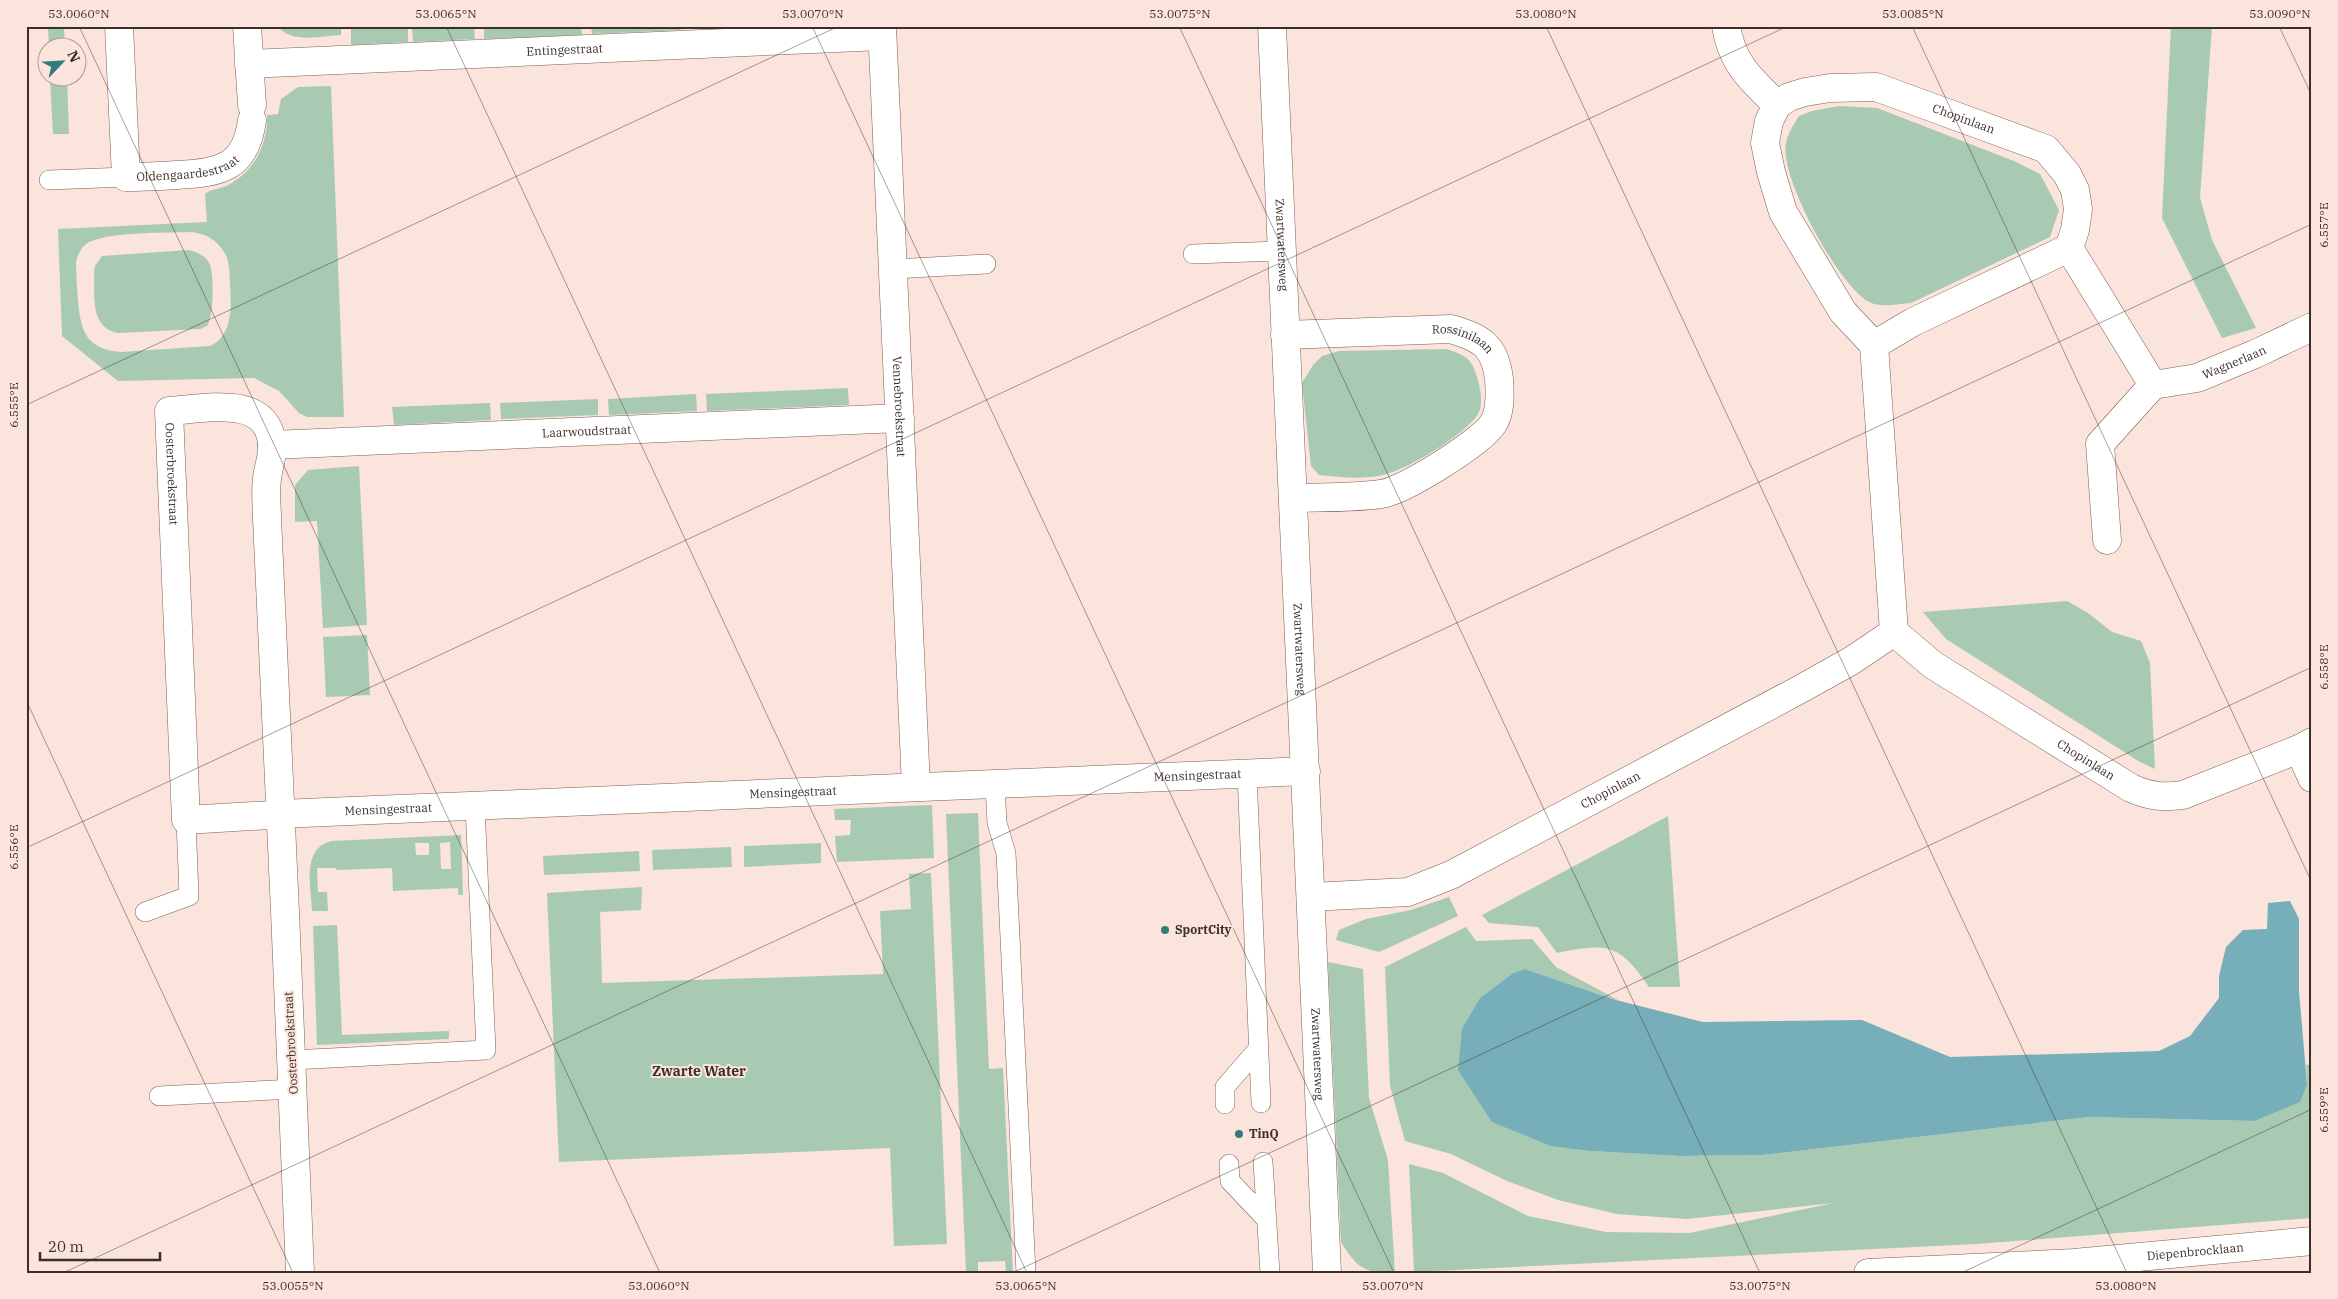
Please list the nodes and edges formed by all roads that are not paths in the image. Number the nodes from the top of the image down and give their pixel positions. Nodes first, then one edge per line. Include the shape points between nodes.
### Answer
1 (119, 26) edge
2 (247, 26) edge
3 (1272, 26) edge
4 (1726, 26) edge
5 (882, 31) edge
6 (249, 64) junction
7 (1777, 105) junction
8 (126, 177) junction
9 (49, 180) dead end
10 (2069, 248) junction
11 (1282, 250) junction
12 (1193, 254) dead end
13 (986, 264) dead end
14 (893, 269) junction
15 (2312, 327) edge
16 (1286, 335) junction
17 (1874, 345) junction
18 (2153, 385) junction
19 (900, 418) junction
20 (272, 445) junction
21 (1294, 498) junction
22 (2107, 540) dead end
23 (1894, 632) junction
24 (2305, 745) edge
25 (1306, 771) junction
26 (1247, 774) junction
27 (2312, 778) edge
28 (994, 784) junction
29 (916, 787) junction
30 (475, 806) junction
31 (280, 814) junction
32 (186, 820) junction
33 (1311, 896) junction
34 (145, 912) dead end
35 (1258, 1049) junction
36 (292, 1060) junction
37 (294, 1089) junction
38 (159, 1096) dead end
39 (1261, 1102) dead end
40 (1225, 1104) dead end
41 (1263, 1162) dead end
42 (1229, 1164) dead end
43 (1267, 1220) junction
44 (2312, 1241) edge
45 (2075, 1268) edge
46 (300, 1273) edge
47 (1026, 1273) edge
48 (1270, 1273) edge
49 (1327, 1273) edge
50 (1868, 1273) edge

1 - 8 street, Oldengaardestraat
2 - 6 street, Oldengaardestraat
3 - 11 street, Zwartwatersweg
4 - 7 street via 1736,61
5 - 6 street, Entingestraat
5 - 14 street, Vennebroekstraat
6 - 8 street, Oldengaardestraat via 250,137 234,161 207,174
7 - 10 street, Chopinlaan via 1788,97 1805,92 1876,87 2046,150 2063,168 2075,190 2076,230
7 - 17 street via 1769,121 1765,143 1783,212 1843,312
8 - 9 lane
10 - 17 street via 1913,322
10 - 18 street
11 - 12 lane
11 - 16 street, Zwartwatersweg
13 - 14 lane
14 - 19 street, Vennebroekstraat
15 - 18 street, Wagnerlaan via 2196,378
16 - 21 street, Zwartwatersweg
16 - 21 street, Rossinilaan via 1451,329 1476,337 1488,349 1496,361 1500,396 1494,422 1479,440 1414,479 1383,494
17 - 23 street
18 - 22 street via 2100,444
19 - 20 street, Laarwoudstraat
19 - 29 street, Vennebroekstraat
20 - 31 street, Oosterbroekstraat via 266,481
20 - 32 street, Oosterbroekstraat via 268,427 249,410 228,407 169,411
21 - 25 street, Zwartwatersweg
23 - 24 street, Chopinlaan via 1933,665 2131,788 2147,794 2164,798 2183,794
23 - 33 street, Chopinlaan via 1797,691 1451,875 1408,892
24 - 27 street, Chopinlaan
25 - 26 street, Mensingestraat
25 - 33 street, Zwartwatersweg
26 - 28 street, Mensingestraat
26 - 35 lane
28 - 29 street, Mensingestraat
28 - 47 lane via 996,822 1006,853
29 - 30 street, Mensingestraat
30 - 31 street, Mensingestraat
30 - 36 lane via 486,1050
31 - 32 street
31 - 36 street, Oosterbroekstraat
32 - 34 lane via 189,896
33 - 49 street, Zwartwatersweg
35 - 39 lane
35 - 40 lane via 1224,1086
36 - 37 street, Oosterbroekstraat
37 - 38 lane
37 - 46 street, Oosterbroekstraat
41 - 43 lane
42 - 43 lane via 1230,1181
43 - 48 lane
44 - 45 street, Diepenbrocklaan
45 - 50 street, Diepenbrocklaan

